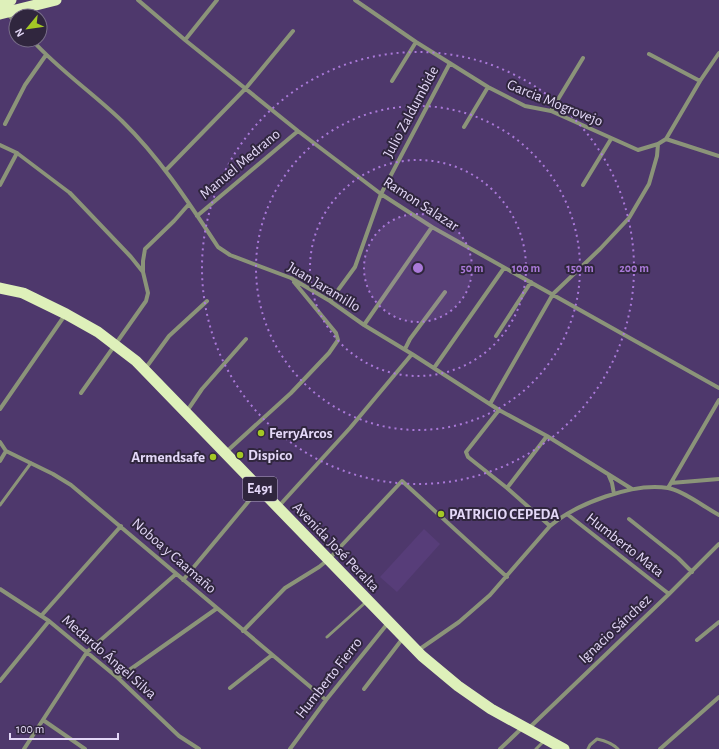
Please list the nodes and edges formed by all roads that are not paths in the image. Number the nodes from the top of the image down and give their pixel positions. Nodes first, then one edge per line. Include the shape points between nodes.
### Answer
1 (56, 0) edge
2 (138, 0) edge
3 (217, 0) edge
4 (355, 0) edge
5 (3, 2) edge
6 (3, 14) edge
7 (293, 31) dead end
8 (185, 40) junction
9 (416, 42) junction
10 (39, 48) edge
11 (649, 54) dead end
12 (46, 55) junction
13 (718, 55) edge
14 (583, 58) dead end
15 (450, 63) junction
16 (392, 81) dead end
17 (700, 81) junction
18 (488, 87) junction
19 (246, 88) junction
20 (551, 111) junction
21 (5, 124) dead end
22 (464, 127) dead end
23 (298, 131) junction
24 (612, 139) junction
25 (666, 139) junction
26 (658, 144) junction
27 (0, 145) edge
28 (17, 154) junction
29 (719, 156) edge
30 (166, 170) junction
31 (0, 185) edge
32 (583, 185) dead end
33 (70, 193) joint
34 (381, 194) junction
35 (189, 204) junction
36 (197, 216) junction
37 (432, 227) junction
38 (504, 268) junction
39 (143, 272) junction
40 (291, 278) junction
41 (531, 282) junction
42 (0, 288) edge
43 (445, 292) dead end
44 (553, 294) junction
45 (207, 300) dead end
46 (330, 301) junction
47 (66, 314) junction
48 (364, 325) junction
49 (496, 336) dead end
50 (246, 339) dead end
51 (115, 346) junction
52 (405, 349) junction
53 (412, 354) junction
54 (434, 368) junction
55 (145, 370) junction
56 (719, 388) edge
57 (81, 394) dead end
58 (719, 400) edge
59 (490, 404) junction
60 (0, 409) edge
61 (499, 410) junction
62 (186, 413) junction
63 (547, 436) junction
64 (0, 442) edge
65 (6, 451) junction
66 (225, 453) junction
67 (0, 460) edge
68 (31, 462) junction
69 (608, 475) junction
70 (719, 479) edge
71 (671, 483) junction
72 (259, 488) junction
73 (507, 488) junction
74 (668, 488) junction
75 (632, 489) junction
76 (614, 494) junction
77 (0, 505) edge
78 (278, 507) junction
79 (567, 514) junction
80 (719, 515) edge
81 (629, 519) dead end
82 (121, 526) junction
83 (550, 526) junction
84 (719, 544) edge
85 (328, 559) junction
86 (692, 572) junction
87 (176, 574) junction
88 (507, 576) junction
89 (183, 580) junction
90 (0, 589) edge
91 (669, 594) junction
92 (368, 601) junction
93 (216, 609) junction
94 (41, 616) junction
95 (49, 621) junction
96 (719, 622) edge
97 (389, 623) junction
98 (243, 631) junction
99 (327, 637) dead end
100 (403, 638) junction
101 (697, 640) dead end
102 (87, 652) junction
103 (417, 652) junction
104 (272, 655) junction
105 (118, 678) junction
106 (0, 681) edge
107 (230, 688) dead end
108 (364, 689) dead end
109 (719, 697) edge
110 (326, 700) junction
111 (43, 720) junction
112 (524, 728) junction
113 (546, 740) junction
114 (24, 749) edge
115 (85, 749) edge
116 (199, 749) edge
117 (290, 749) edge
118 (500, 749) edge
119 (536, 749) edge
120 (564, 749) edge
121 (588, 749) edge
122 (618, 749) edge
123 (660, 749) edge

1 - 6 highway
2 - 8 street, Ramon Salazar
3 - 8 street
4 - 9 street, Garcia Mogrovejo
5 - 6 street
7 - 19 street
8 - 19 street, Ramon Salazar
9 - 15 street, Garcia Mogrovejo
9 - 16 street
10 - 12 street, Juan Jaramillo
11 - 17 street
12 - 21 street via 25,85
12 - 30 street, Juan Jaramillo via 122,122
13 - 17 street
14 - 20 street
15 - 18 street, Garcia Mogrovejo
15 - 34 street, Julio Zaldumbide
17 - 25 street
18 - 20 street, Garcia Mogrovejo via 525,106
18 - 22 street
19 - 23 street, Ramon Salazar
19 - 30 street
20 - 24 street, Garcia Mogrovejo
23 - 34 street, Ramon Salazar
23 - 36 street, Manuel Medrano
24 - 26 street, Garcia Mogrovejo via 638,150
24 - 32 street
25 - 26 street, Garcia Mogrovejo
25 - 29 street
26 - 44 street via 649,184 629,218 600,250
27 - 28 street
28 - 31 street
28 - 33 street
30 - 35 street, Juan Jaramillo
33 - 39 street
34 - 37 street, Ramon Salazar
34 - 46 street, Julio Zaldumbide via 355,267
35 - 36 street, Juan Jaramillo
35 - 39 street via 145,249
36 - 40 street, Juan Jaramillo via 218,247 230,255
37 - 38 street, Ramon Salazar
37 - 48 street
38 - 41 street, Ramon Salazar
38 - 54 street
39 - 51 street via 148,293 146,301
40 - 46 street, Juan Jaramillo
40 - 66 street via 336,333 338,340 329,353 290,393
41 - 44 street, Ramon Salazar
41 - 49 street
42 - 47 highway, Avenida José Peralta / E491 via 23,293
43 - 52 street
44 - 56 street, Ramon Salazar
44 - 59 street
45 - 55 street via 169,336
46 - 48 street, Juan Jaramillo
47 - 51 highway, Avenida José Peralta / E491 via 98,332
47 - 60 street
48 - 52 street, Juan Jaramillo
50 - 62 street via 202,388
51 - 55 highway, Avenida José Peralta / E491
51 - 57 street
52 - 53 street, Juan Jaramillo
53 - 54 street, Juan Jaramillo
53 - 78 street via 350,428
54 - 59 street, Juan Jaramillo
55 - 62 highway, Avenida José Peralta / E491
58 - 71 street
59 - 61 street, Juan Jaramillo
61 - 63 street, Juan Jaramillo
61 - 73 street via 466,452 468,457
62 - 66 highway, Avenida José Peralta / E491
63 - 69 street, Juan Jaramillo
63 - 73 street
64 - 65 street
65 - 67 street
65 - 68 street, Noboa y Caamaño
66 - 72 highway, Avenida José Peralta / E491
68 - 77 lane
68 - 82 street, Noboa y Caamaño via 71,485
69 - 75 street, Juan Jaramillo
69 - 76 street
70 - 71 street
71 - 74 street
72 - 78 highway, Avenida José Peralta / E491
72 - 89 street
73 - 83 street
74 - 75 street
74 - 80 street via 681,492
75 - 76 street
76 - 79 street
78 - 85 highway, Avenida José Peralta / E491
79 - 83 street
79 - 91 street, Humberto Mata
81 - 86 street
82 - 87 street, Noboa y Caamaño
82 - 94 street
83 - 88 street
84 - 86 street, Ignacio Sánchez
85 - 88 street via 402,481
85 - 92 highway, Avenida José Peralta / E491
85 - 98 street via 285,588
86 - 91 street, Ignacio Sánchez
87 - 89 street, Noboa y Caamaño
87 - 102 street
88 - 103 street via 459,622
89 - 93 street, Noboa y Caamaño
90 - 94 street, Medardo Ángel Silva
91 - 112 street, Ignacio Sánchez
92 - 97 highway, Avenida José Peralta / E491
92 - 99 lane
93 - 98 street, Noboa y Caamaño
93 - 105 street
94 - 95 street, Medardo Ángel Silva
95 - 102 street, Medardo Ángel Silva
95 - 106 street
96 - 101 street
97 - 100 highway, Avenida José Peralta / E491
97 - 110 street, Humberto Fierro
98 - 104 street, Noboa y Caamaño
100 - 103 highway, Avenida José Peralta / E491
100 - 108 street
102 - 105 street, Medardo Ángel Silva
102 - 111 street
103 - 112 highway, Avenida José Peralta / E491 via 468,694
104 - 107 street
104 - 110 street, Noboa y Caamaño
105 - 116 street, Medardo Ángel Silva via 179,736
109 - 123 street
110 - 117 street, Humberto Fierro
111 - 114 street
111 - 115 street
112 - 113 highway, Avenida José Peralta / E491
112 - 118 street, Ignacio Sánchez
113 - 119 lane
113 - 120 highway, Avenida José Peralta / E491
121 - 122 lane via 597,739 606,741

